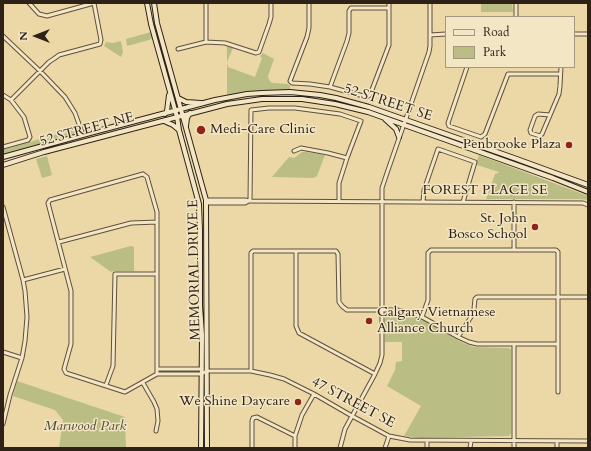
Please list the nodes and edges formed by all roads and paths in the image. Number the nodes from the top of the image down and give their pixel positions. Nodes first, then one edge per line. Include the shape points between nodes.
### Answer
1 (29, 3) edge
2 (94, 3) edge
3 (147, 3) edge
4 (154, 3) edge
5 (206, 3) edge
6 (270, 3) edge
7 (309, 3) edge
8 (389, 3) edge
9 (430, 3) edge
10 (516, 3) edge
11 (389, 8) junction
12 (516, 16) edge
13 (445, 34) edge
14 (575, 34) edge
15 (588, 34) edge
16 (430, 35) junction
17 (3, 36) edge
18 (206, 42) junction
19 (178, 49) dead end
20 (467, 68) edge
21 (560, 68) edge
22 (40, 71) junction
23 (560, 74) junction
24 (330, 87) junction
25 (170, 92) junction
26 (3, 95) edge
27 (178, 98) junction
28 (11, 100) junction
29 (204, 103) junction
30 (181, 110) junction
31 (175, 111) junction
32 (190, 113) junction
33 (165, 114) junction
34 (182, 115) junction
35 (550, 115) junction
36 (177, 117) junction
37 (384, 118) junction
38 (405, 120) junction
39 (163, 121) junction
40 (404, 125) junction
41 (186, 129) junction
42 (179, 130) junction
43 (83, 135) junction
44 (399, 138) junction
45 (3, 147) edge
46 (294, 151) dead end
47 (3, 157) edge
48 (347, 158) junction
49 (3, 164) edge
50 (587, 184) edge
51 (588, 192) edge
52 (206, 201) junction
53 (250, 201) junction
54 (339, 201) junction
55 (382, 202) junction
56 (423, 202) junction
57 (463, 202) junction
58 (514, 202) junction
59 (588, 205) edge
60 (3, 207) edge
61 (4, 211) edge
62 (157, 222) junction
63 (58, 242) junction
64 (514, 250) junction
65 (296, 251) junction
66 (65, 268) junction
67 (157, 274) junction
68 (23, 280) junction
69 (558, 297) junction
70 (588, 297) edge
71 (383, 310) junction
72 (422, 317) junction
73 (458, 337) junction
74 (514, 344) junction
75 (558, 344) junction
76 (3, 352) edge
77 (22, 358) junction
78 (201, 368) junction
79 (157, 369) junction
80 (207, 371) junction
81 (251, 371) junction
82 (157, 374) junction
83 (201, 374) junction
84 (375, 374) junction
85 (143, 383) junction
86 (106, 386) junction
87 (558, 392) dead end
88 (314, 394) junction
89 (352, 416) junction
90 (3, 424) edge
91 (156, 431) dead end
92 (295, 436) junction
93 (389, 436) junction
94 (427, 441) junction
95 (470, 441) junction
96 (514, 441) junction
97 (557, 441) junction
98 (588, 441) edge
99 (201, 448) edge
100 (207, 448) edge
101 (252, 448) edge
102 (295, 448) edge
103 (340, 448) edge
104 (385, 448) edge
105 (427, 448) edge
106 (470, 448) edge
107 (514, 448) edge
108 (557, 448) edge

1 - 2 street via 39,14 47,16
2 - 22 street via 100,44 59,55
3 - 25 main road, MEMORIAL DRIVE E
4 - 27 main road, MEMORIAL DRIVE E
5 - 18 street
6 - 18 street via 269,24 259,52 225,43
7 - 24 street via 307,37 290,81 292,84
8 - 11 street
9 - 16 street
10 - 12 street
11 - 24 street via 351,8 347,41
11 - 24 street via 389,45 370,96
13 - 16 street
14 - 15 street
16 - 38 street via 429,52
17 - 22 street
18 - 19 street
20 - 23 street via 448,122 449,126 481,137 486,134 508,74
21 - 23 street
22 - 28 street
22 - 43 street via 68,101 77,116
23 - 35 street via 559,94
25 - 31 main road, MEMORIAL DRIVE E
25 - 33 main road
26 - 28 street
27 - 29 main road via 186,102
27 - 30 main road, MEMORIAL DRIVE E
28 - 45 street via 24,117 30,137 28,140
29 - 30 main road, 52 STREET SE
29 - 38 main road, 52 STREET SE via 247,94 302,93 343,100
30 - 31 main road, 52 STREET SE
30 - 34 main road, MEMORIAL DRIVE E
31 - 33 main road, 52 STREET NE
31 - 36 main road, MEMORIAL DRIVE E
32 - 34 main road, 52 STREET SE
32 - 37 main road, 52 STREET SE via 227,104 282,98 335,104
32 - 41 main road
33 - 43 main road, 52 STREET NE
34 - 36 main road, 52 STREET SE
34 - 41 main road, MEMORIAL DRIVE E
35 - 35 street via 535,116 530,130 532,133 540,136
36 - 39 main road, 52 STREET NE
36 - 42 main road, MEMORIAL DRIVE E
37 - 40 main road, 52 STREET SE
37 - 44 main road via 396,129
38 - 40 street
38 - 50 main road, 52 STREET SE
39 - 42 main road
39 - 49 main road, 52 STREET NE
40 - 44 street
40 - 51 main road, 52 STREET SE
41 - 52 main road, MEMORIAL DRIVE E
42 - 78 main road, MEMORIAL DRIVE E via 199,204
43 - 47 main road, 52 STREET NE
44 - 55 street via 384,180
46 - 48 street via 301,148
48 - 53 street via 361,121 340,114 295,108 251,110
48 - 54 street via 339,183
52 - 53 street, FOREST PLACE SE
52 - 80 main road, MEMORIAL DRIVE E
53 - 54 street, FOREST PLACE SE
54 - 55 street, FOREST PLACE SE
55 - 56 street, FOREST PLACE SE
55 - 71 street
56 - 57 street, FOREST PLACE SE
56 - 57 street via 424,190 438,150 475,162
57 - 58 street, FOREST PLACE SE
58 - 59 street, FOREST PLACE SE via 583,202
58 - 64 street
60 - 61 street
61 - 68 street
62 - 63 street via 131,222
62 - 63 street via 147,177 143,174 50,200 48,203
62 - 67 street
63 - 66 street
64 - 69 street via 558,252
64 - 72 street via 428,252 428,300
65 - 71 street via 336,251 339,302 342,306 347,310
65 - 81 street via 253,251 251,254
65 - 84 street via 296,326 299,333
66 - 68 street
66 - 86 street via 71,291 71,344 64,369 66,373
67 - 79 street
67 - 86 street via 115,274 113,366
68 - 77 street via 27,317
69 - 70 street
69 - 73 street via 477,297 471,317
69 - 75 street
71 - 72 street via 397,310
71 - 84 street via 382,355
72 - 73 street
73 - 74 street via 477,344
74 - 75 street
74 - 96 street
75 - 87 street
76 - 77 street
77 - 90 street
78 - 79 street
78 - 80 street
78 - 83 main road, MEMORIAL DRIVE E
79 - 82 street
80 - 81 street, 47 STREET SE
80 - 83 street
80 - 100 main road, MEMORIAL DRIVE E
81 - 88 street, 47 STREET SE via 284,379
82 - 83 street
82 - 85 street
83 - 99 main road, MEMORIAL DRIVE E
84 - 89 street
85 - 86 street via 125,392
85 - 91 street via 157,409
88 - 89 street, 47 STREET SE
88 - 92 street via 302,415
89 - 93 street, 47 STREET SE
89 - 103 street
92 - 101 street via 257,417 253,418
92 - 102 street
93 - 94 street, 47 STREET SE
93 - 104 street
94 - 95 street, 47 STREET SE
94 - 105 street
95 - 96 street, 47 STREET SE
95 - 106 street
96 - 97 street, 47 STREET SE
96 - 107 street
97 - 98 street, 47 STREET SE
97 - 108 street

